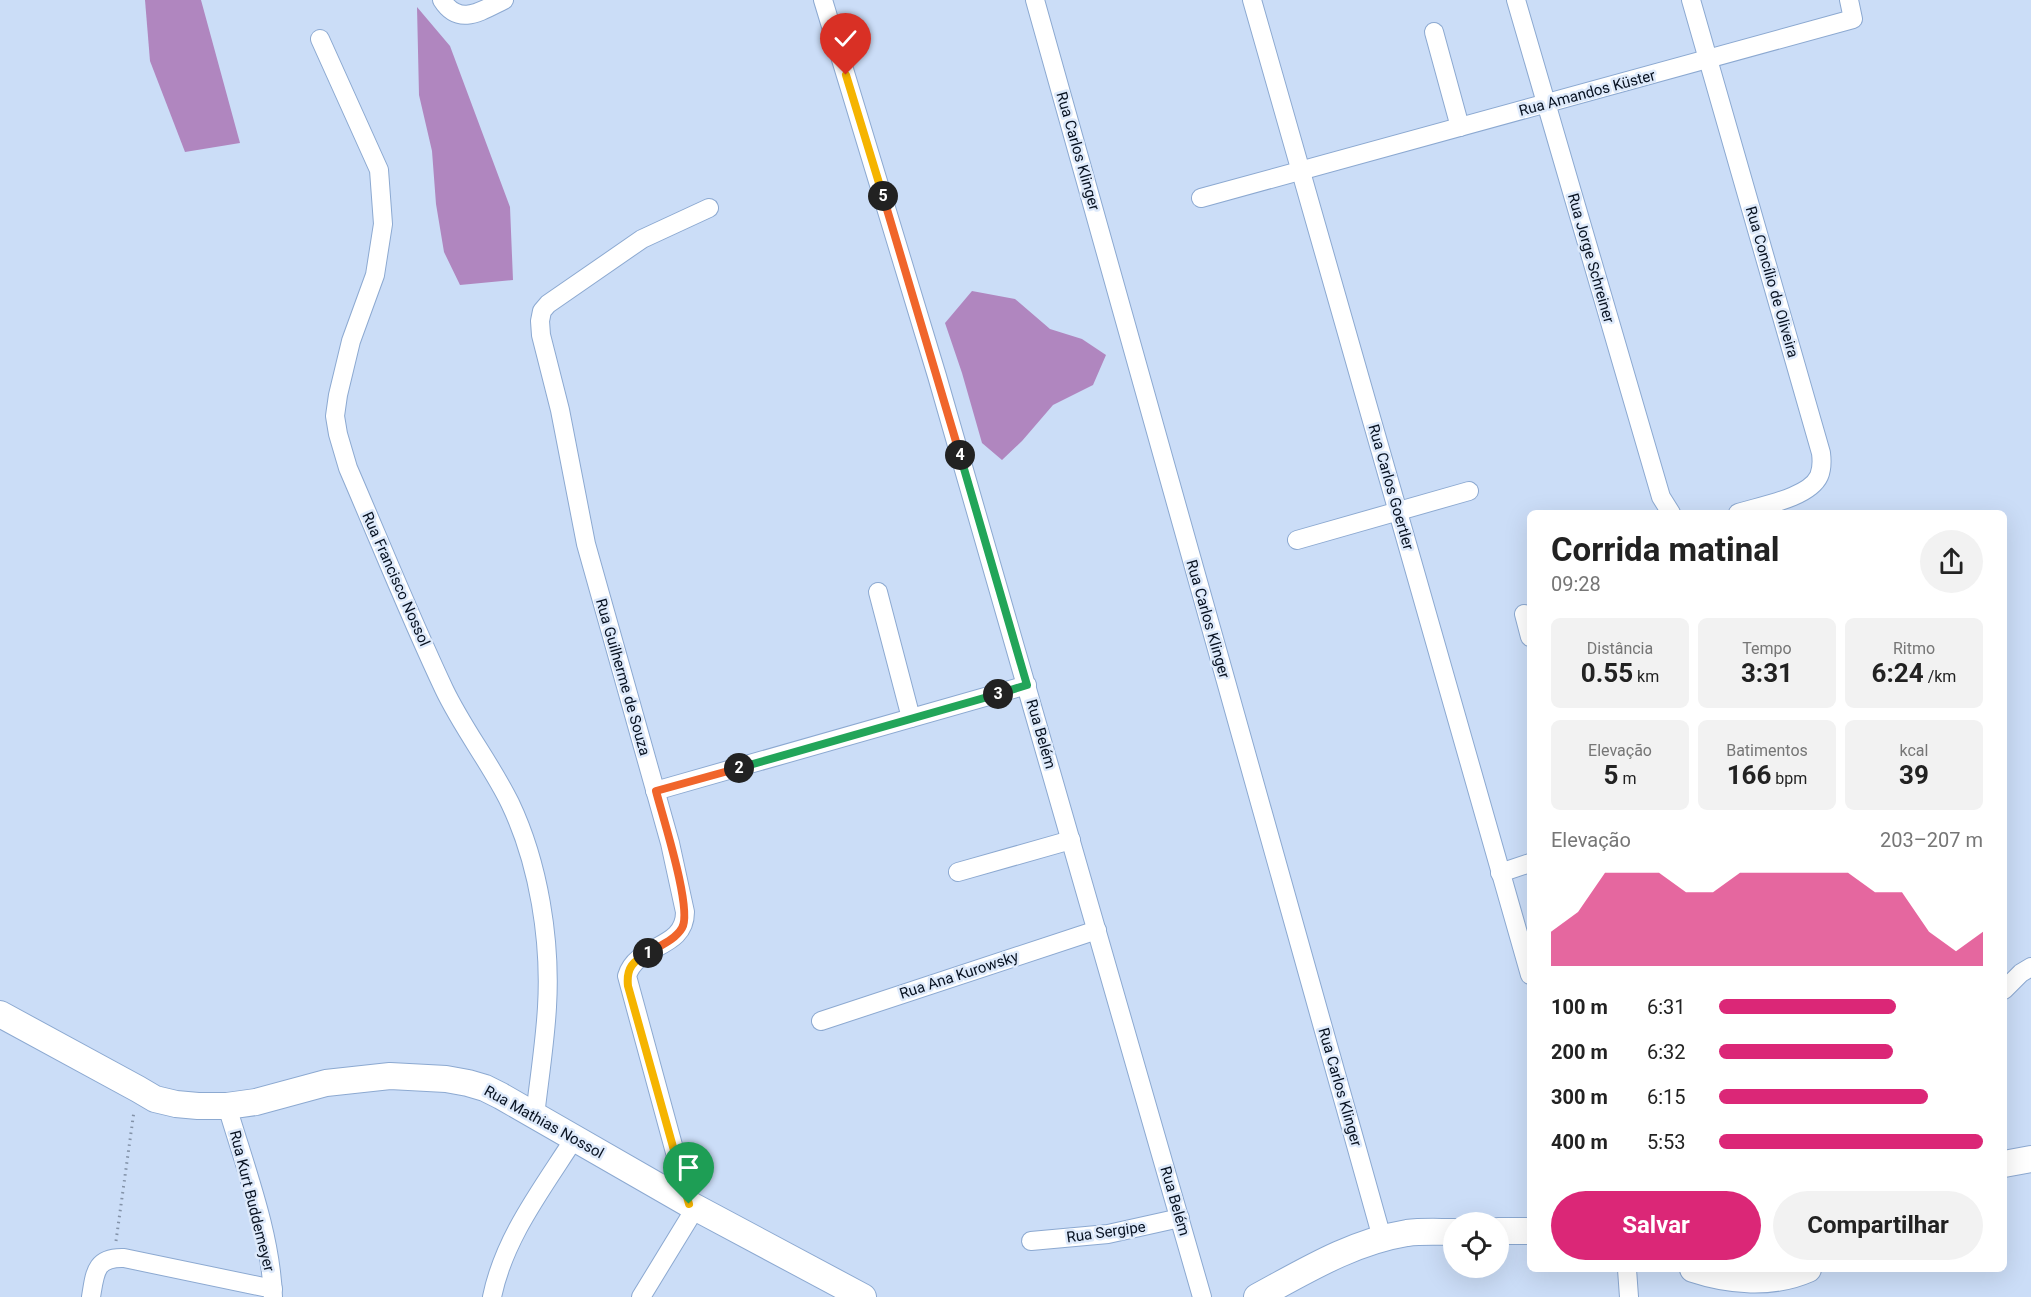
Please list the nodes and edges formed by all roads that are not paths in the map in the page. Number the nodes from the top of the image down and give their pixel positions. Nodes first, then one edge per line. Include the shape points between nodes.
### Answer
1 (442, 0) edge
2 (504, 0) edge
3 (823, 0) edge
4 (1035, 0) edge
5 (1252, 0) edge
6 (1516, 0) edge
7 (1691, 0) edge
8 (1849, 0) edge
9 (1434, 32) dead end
10 (320, 39) dead end
11 (1708, 59) junction
12 (1546, 104) junction
13 (1460, 127) junction
14 (1302, 170) junction
15 (1201, 198) dead end
16 (709, 208) dead end
17 (1469, 491) dead end
18 (1669, 510) edge
19 (1748, 510) edge
20 (1398, 511) junction
21 (1297, 540) dead end
22 (878, 592) dead end
23 (1524, 615) dead end
24 (1527, 626) edge
25 (1027, 685) junction
26 (911, 718) junction
27 (656, 791) junction
28 (1071, 840) junction
29 (1527, 864) edge
30 (958, 872) dead end
31 (1500, 873) junction
32 (1097, 930) junction
33 (1527, 965) edge
34 (2031, 966) edge
35 (2007, 987) edge
36 (0, 1014) edge
37 (821, 1021) dead end
38 (227, 1106) junction
39 (535, 1116) junction
40 (574, 1139) junction
41 (2031, 1159) edge
42 (2007, 1163) edge
43 (692, 1206) junction
44 (1180, 1218) junction
45 (1527, 1231) edge
46 (1443, 1232) edge
47 (1509, 1232) edge
48 (1382, 1238) junction
49 (1030, 1241) dead end
50 (1627, 1272) edge
51 (1706, 1272) edge
52 (1797, 1272) edge
53 (273, 1293) edge
54 (91, 1297) edge
55 (492, 1297) edge
56 (641, 1297) edge
57 (863, 1297) edge
58 (1202, 1297) edge
59 (1257, 1297) edge
60 (1629, 1297) edge

1 - 2 street via 450,11 463,16
3 - 25 street, Rua Belém
4 - 48 street, Rua Carlos Klinger
5 - 14 street, Rua Carlos Goertler
6 - 12 street, Rua Jorge Schreiner
7 - 11 street, Rua Concílio de Oliveira
8 - 11 street, Rua Amandos Küster via 1853,19
9 - 13 street
10 - 39 street, Rua Francisco Nossol via 379,170 383,224 375,275 351,341 338,395 338,434 348,468 444,689 509,801 530,853 538,888 548,982
11 - 12 street, Rua Amandos Küster
11 - 19 street, Rua Concílio de Oliveira via 1822,464 1813,486
12 - 13 street, Rua Amandos Küster
12 - 18 street, Rua Jorge Schreiner via 1661,496
13 - 14 street, Rua Amandos Küster
14 - 15 street, Rua Amandos Küster
14 - 20 street, Rua Carlos Goertler
16 - 27 street, Rua Guilherme de Souza via 626,248 548,304 540,321 586,544
17 - 20 street
20 - 21 street
20 - 31 street, Rua Carlos Goertler
22 - 26 street
23 - 24 street
25 - 26 street
25 - 28 street, Rua Belém
26 - 27 street
27 - 43 street, Rua Guilherme de Souza via 685,920 676,936 636,959 627,976
28 - 30 street
28 - 32 street, Rua Belém
29 - 31 street
31 - 33 street, Rua Carlos Goertler
32 - 37 street, Rua Ana Kurowsky
32 - 44 street, Rua Belém
34 - 35 street
36 - 38 street, Rua Mathias Nossol via 155,1099 198,1107
38 - 39 street, Rua Mathias Nossol via 357,1078 419,1076 485,1088
38 - 53 street, Rua Kurt Buddemeyer via 261,1225
39 - 40 street, Rua Mathias Nossol
40 - 43 street, Rua Mathias Nossol
40 - 55 street via 510,1243
41 - 42 street
43 - 56 street
43 - 57 street, Rua Mathias Nossol
44 - 49 street, Rua Sergipe via 1108,1234
44 - 58 street, Rua Belém
45 - 47 street
46 - 48 street
48 - 59 street via 1341,1252
50 - 60 street
51 - 52 street via 1752,1280
53 - 54 street via 114,1257 99,1265

